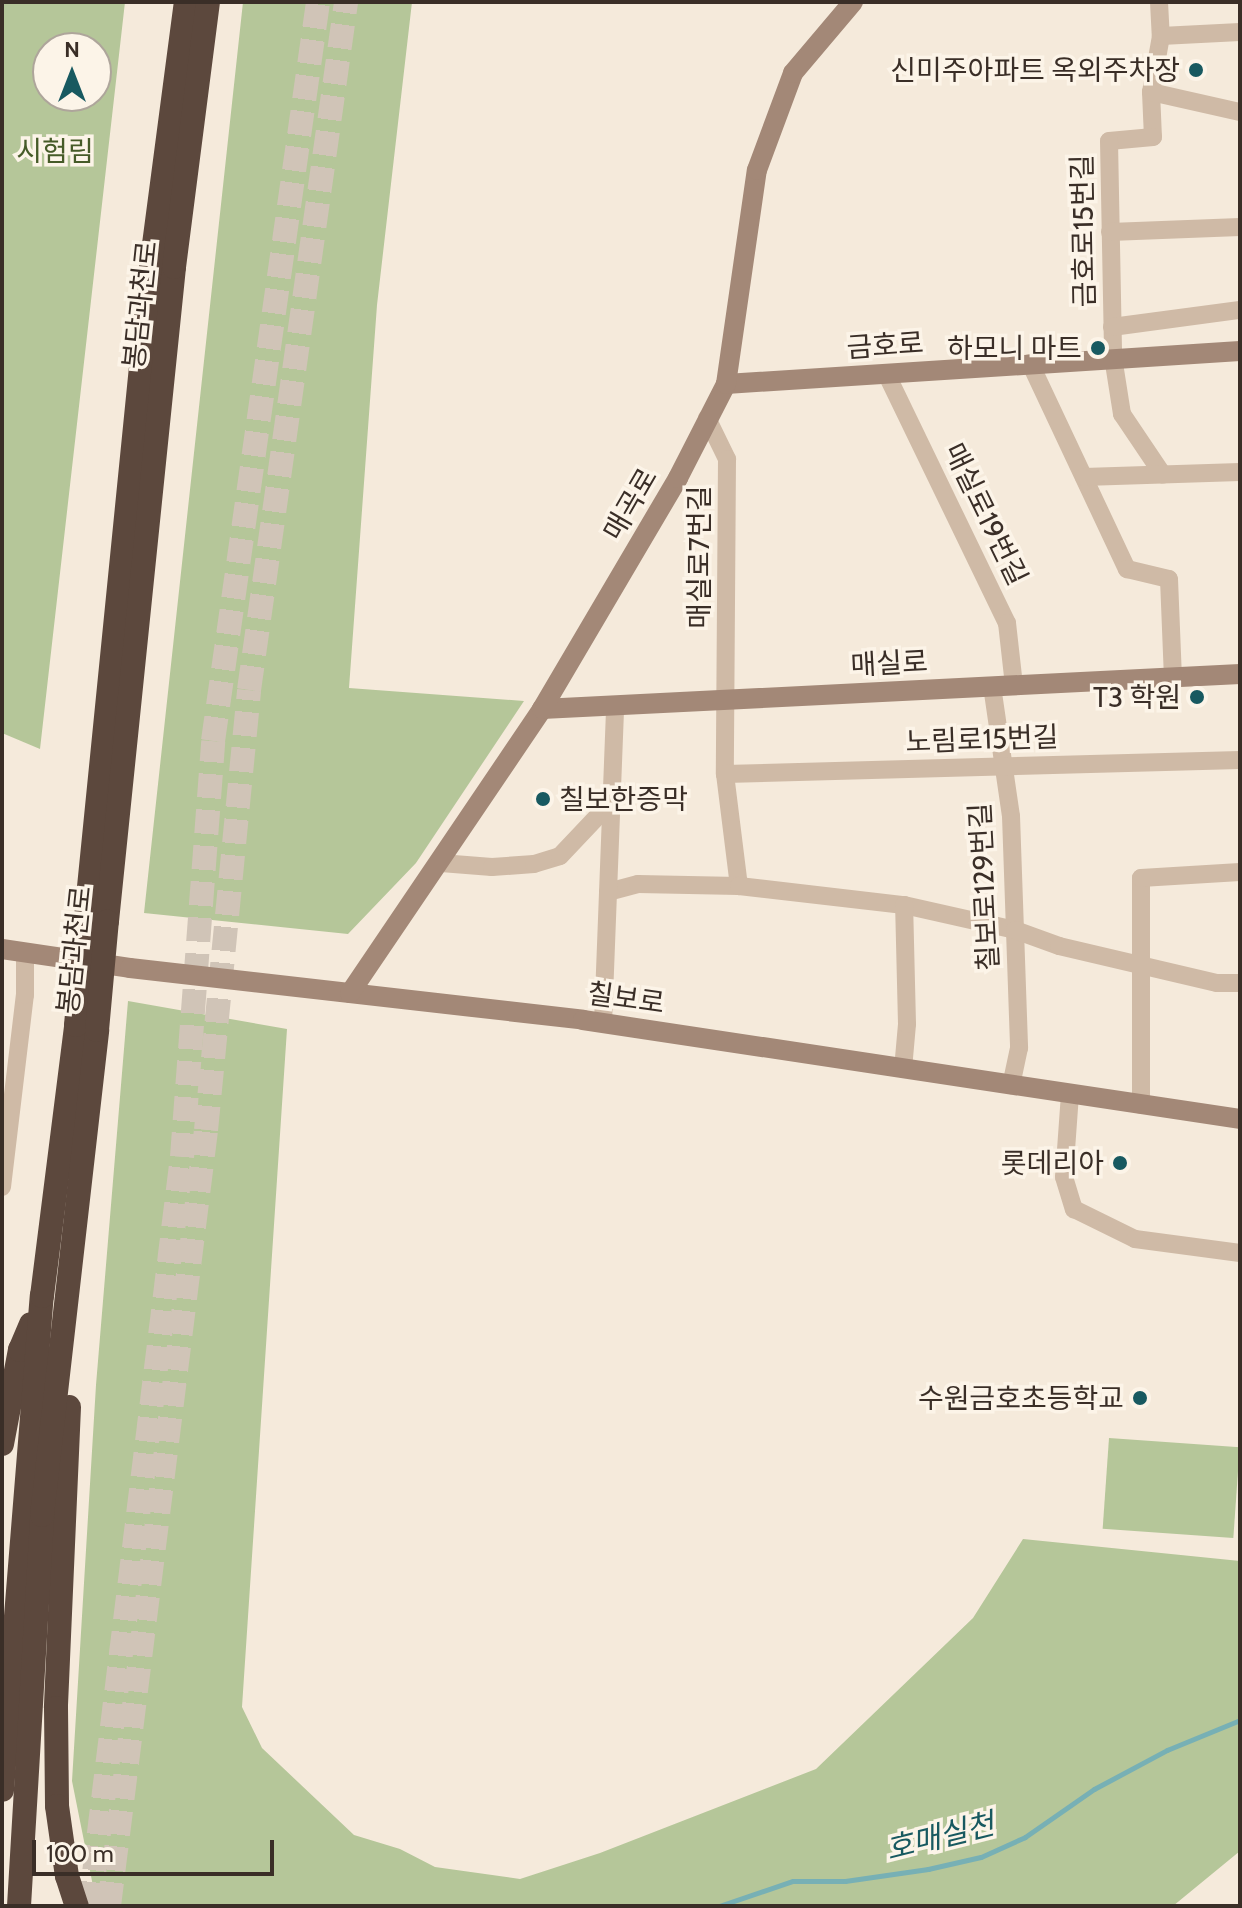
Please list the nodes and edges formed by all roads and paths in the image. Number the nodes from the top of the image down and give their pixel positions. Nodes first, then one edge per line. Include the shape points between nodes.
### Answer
1 (186, 2) edge
2 (208, 2) edge
3 (853, 2) edge
4 (1159, 2) edge
5 (1240, 32) edge
6 (1161, 36) junction
7 (1151, 92) junction
8 (1240, 112) edge
9 (1240, 227) edge
10 (1110, 232) junction
11 (1240, 310) edge
12 (1112, 327) junction
13 (1240, 351) edge
14 (1113, 357) junction
15 (1030, 363) junction
16 (886, 373) junction
17 (726, 384) junction
18 (707, 418) junction
19 (1240, 472) edge
20 (1163, 475) junction
21 (1084, 477) junction
22 (1240, 674) edge
23 (1173, 677) junction
24 (1014, 685) junction
25 (992, 686) junction
26 (728, 699) junction
27 (615, 705) junction
28 (542, 709) junction
29 (1240, 760) edge
30 (1004, 767) junction
31 (725, 774) junction
32 (611, 802) junction
33 (441, 863) junction
34 (1240, 872) edge
35 (739, 886) junction
36 (608, 892) junction
37 (904, 905) junction
38 (97, 919) junction
39 (1015, 930) junction
40 (2, 949) edge
41 (25, 952) junction
42 (1141, 963) junction
43 (1240, 983) edge
44 (350, 993) junction
45 (603, 1023) junction
46 (903, 1069) junction
47 (1011, 1085) junction
48 (1070, 1094) junction
49 (1141, 1105) junction
50 (1240, 1119) edge
51 (2, 1187) edge
52 (1240, 1253) edge
53 (54, 1298) junction
54 (2, 1444) edge
55 (2, 1790) edge
56 (19, 1906) edge
57 (77, 1906) edge

1 - 38 highway, 봉담과천로 via 151,267
2 - 38 highway, 봉담과천로
3 - 17 street, 매곡로 via 793,73 757,170
4 - 6 street, 금호로15번길
5 - 6 street
6 - 7 street, 금호로15번길
7 - 8 street
7 - 10 street, 금호로15번길 via 1153,137 1109,141
9 - 10 street
10 - 12 street, 금호로15번길
11 - 12 street
12 - 14 street, 금호로15번길
13 - 14 street, 금호로
14 - 15 street, 금호로
14 - 20 street, 금호로15번길 via 1122,414
15 - 16 street, 금호로
15 - 21 street
16 - 17 street, 금호로
16 - 24 street, 매실로19번길 via 1007,623
17 - 18 street, 매곡로
18 - 26 street, 매실로7번길 via 727,459
18 - 28 street, 매곡로 via 678,478
19 - 20 street
20 - 21 street
21 - 23 street via 1127,569 1169,579
22 - 23 street, 매실로
23 - 24 street, 매실로
24 - 25 street, 매실로
25 - 26 street, 매실로
25 - 30 street, 칠보로129번길
26 - 27 street, 매실로
26 - 31 street, 매실로7번길
27 - 28 street, 매실로
27 - 32 street
28 - 33 street, 매곡로
29 - 30 street, 노림로15번길
30 - 31 street, 노림로15번길
30 - 39 street, 칠보로129번길
31 - 35 street, 매실로7번길
32 - 33 street via 560,856 492,867
32 - 36 street
33 - 44 street, 매곡로
34 - 42 street via 1141,878
35 - 36 street via 638,884
35 - 37 street
36 - 45 street
37 - 39 street
37 - 46 street
38 - 53 highway, 봉담과천로, bridge
39 - 42 street via 1059,946
39 - 47 street, 칠보로129번길 via 1019,1048
40 - 41 street, 칠보로
41 - 44 street, 칠보로
41 - 51 street via 25,995
42 - 43 street via 1217,983
42 - 49 street
44 - 45 street, 칠보로
45 - 46 street, 칠보로
46 - 47 street, 칠보로
47 - 48 street, 칠보로
48 - 49 street, 칠보로
48 - 52 street via 1064,1177 1074,1209 1135,1239
49 - 50 street, 칠보로
53 - 54 highway via 20,1350
53 - 55 highway, 봉담과천로
53 - 56 highway, 봉담과천로
53 - 57 highway via 71,1376 60,1550 57,1792 67,1876

